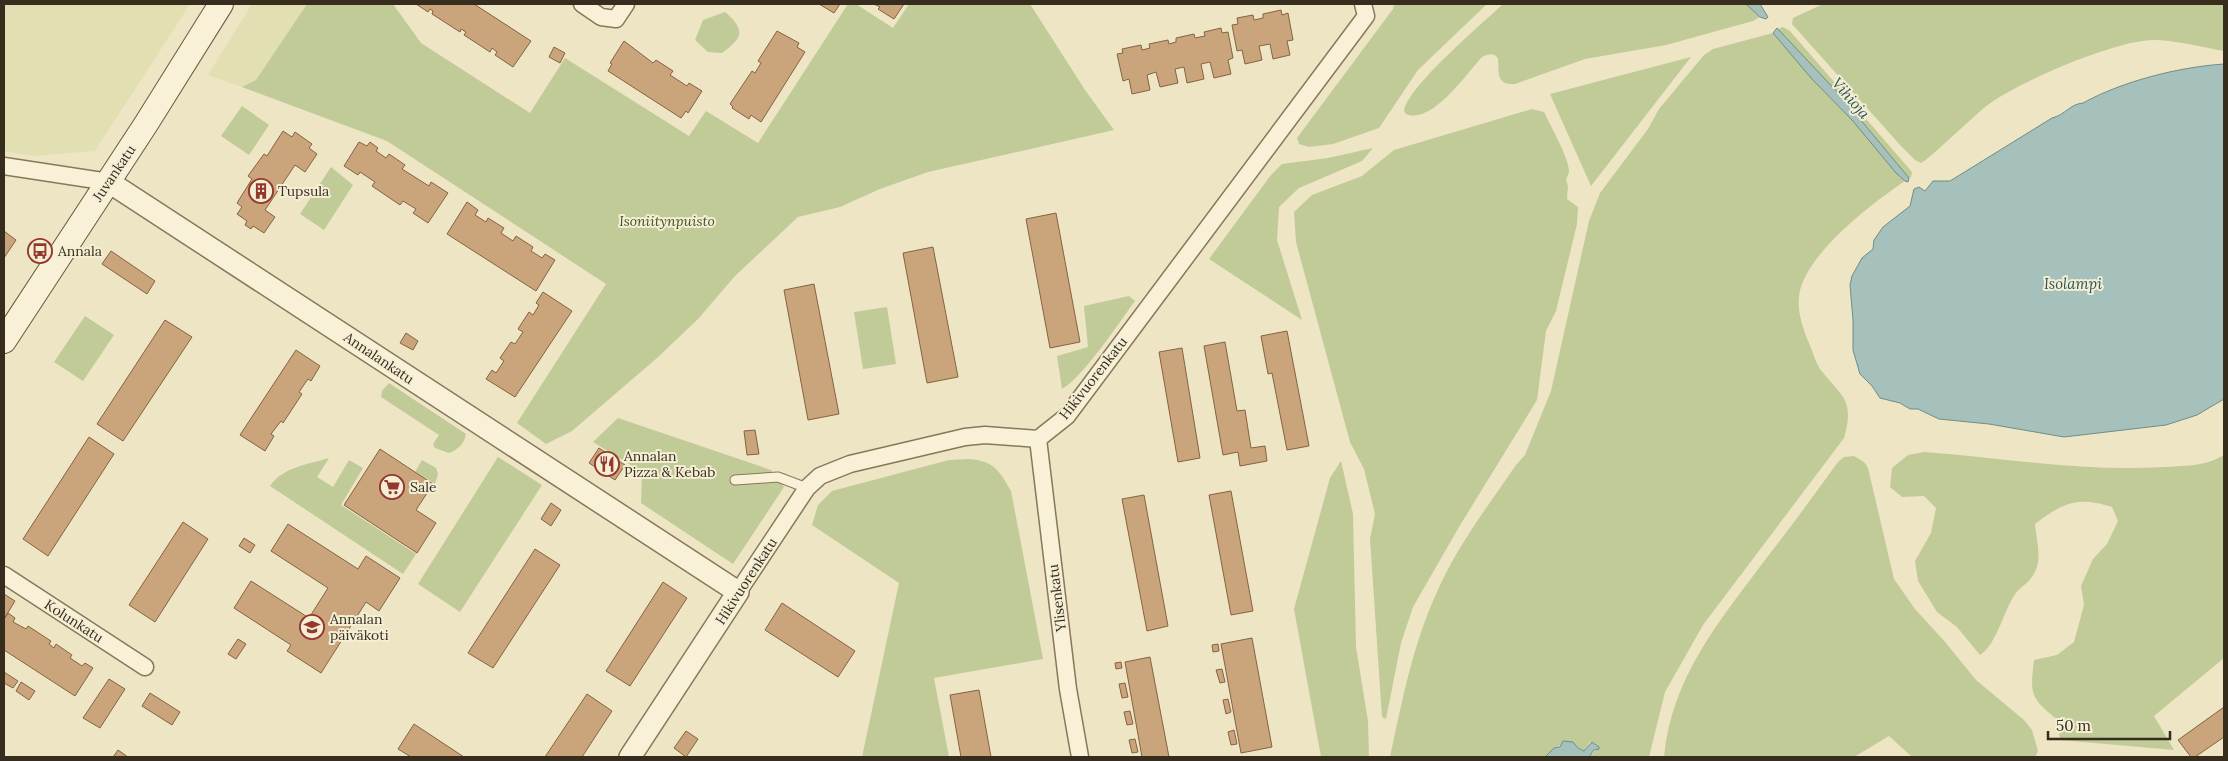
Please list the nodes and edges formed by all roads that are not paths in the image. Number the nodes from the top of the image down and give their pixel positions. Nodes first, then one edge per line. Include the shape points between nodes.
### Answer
1 (221, 4) edge
2 (582, 4) edge
3 (626, 4) edge
4 (1363, 4) edge
5 (4, 166) edge
6 (108, 182) junction
7 (4, 341) edge
8 (1038, 439) junction
9 (735, 480) dead end
10 (807, 488) junction
11 (4, 575) edge
12 (738, 592) junction
13 (145, 667) dead end
14 (630, 757) edge
15 (1080, 757) edge

1 - 6 main road, Juvankatu
2 - 3 street via 601,17 616,20
4 - 8 street, Hikivuorenkatu via 1366,16 1324,73 1067,416
5 - 6 street, Annalankatu
6 - 7 main road, Juvankatu
6 - 12 street, Annalankatu
8 - 10 street, Hikivuorenkatu via 985,435 965,437 850,464 820,476
8 - 15 street, Ylisenkatu via 1068,690
9 - 10 lane via 778,477
10 - 12 street, Hikivuorenkatu
11 - 13 street, Kolunkatu
12 - 14 street, Hikivuorenkatu

